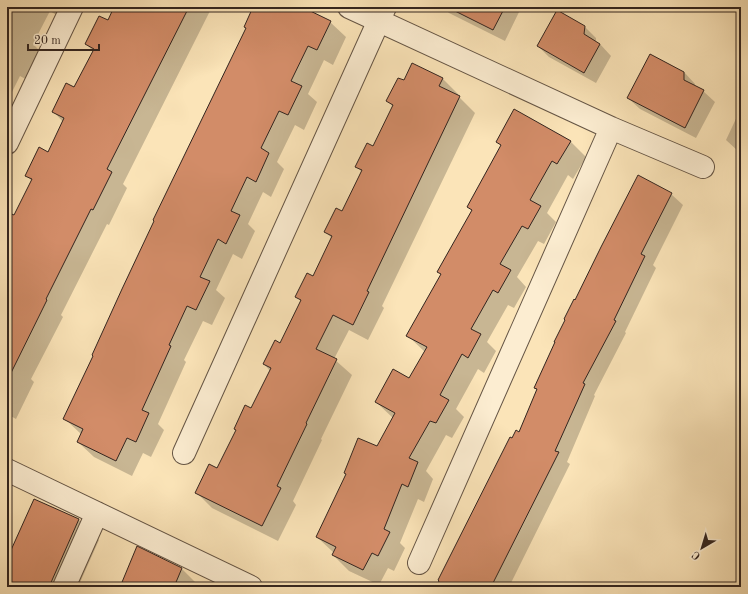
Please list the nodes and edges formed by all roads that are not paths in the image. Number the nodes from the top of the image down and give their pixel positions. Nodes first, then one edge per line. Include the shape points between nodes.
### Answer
1 (72, 7) edge
2 (349, 7) edge
3 (382, 14) edge
4 (611, 128) junction
5 (7, 143) edge
6 (702, 167) dead end
7 (184, 453) dead end
8 (7, 470) edge
9 (97, 513) junction
10 (419, 563) dead end
11 (64, 587) edge
12 (251, 587) edge

1 - 5 street
2 - 3 street
3 - 4 street
3 - 7 street
4 - 6 street
4 - 10 street
8 - 9 street
9 - 11 street
9 - 12 street

